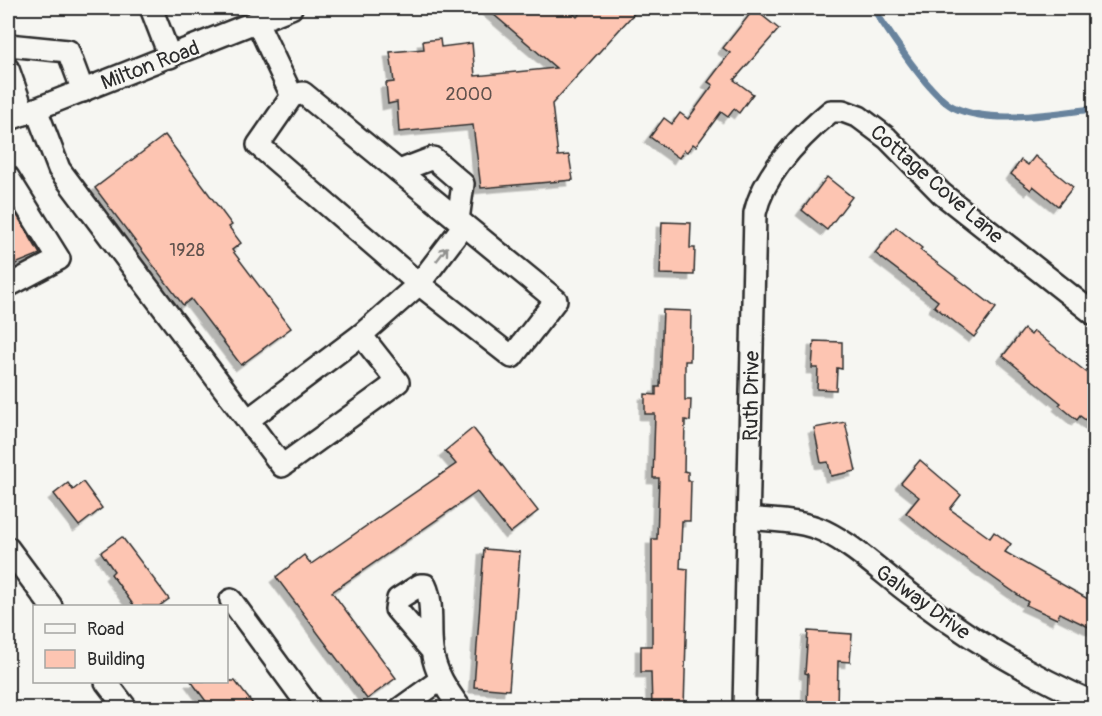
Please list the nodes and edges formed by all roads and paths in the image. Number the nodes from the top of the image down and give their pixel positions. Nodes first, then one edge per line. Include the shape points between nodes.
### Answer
1 (151, 8) edge
2 (291, 8) edge
3 (257, 22) junction
4 (8, 45) edge
5 (170, 57) junction
6 (8, 69) edge
7 (83, 91) junction
8 (292, 96) junction
9 (831, 111) joint
10 (22, 114) edge
11 (399, 171) junction
12 (8, 177) edge
13 (461, 222) junction
14 (419, 284) junction
15 (8, 286) edge
16 (1095, 314) edge
17 (361, 335) junction
18 (248, 420) junction
19 (748, 519) junction
20 (8, 548) edge
21 (231, 600) dead end
22 (50, 605) edge
23 (432, 651) dead end
24 (440, 680) junction
25 (107, 683) edge
26 (1095, 703) edge
27 (126, 708) edge
28 (310, 708) edge
29 (401, 708) edge
30 (460, 708) edge
31 (744, 708) edge

1 - 5 street
2 - 3 street, Milton Road
3 - 5 street, Milton Road
3 - 8 street
4 - 7 street via 68,51
5 - 7 street, Milton Road
6 - 10 street
7 - 10 street, Milton Road
8 - 11 street via 303,93
8 - 14 street via 258,145
9 - 16 street, Cottage Cove Lane via 859,117 887,138 942,194
9 - 19 street, Ruth Drive via 769,177 755,213
10 - 18 street
11 - 13 street
11 - 13 street via 433,158 463,184
12 - 15 street via 59,259
14 -> 13 street
13 - 14 street via 556,300 512,357
14 - 17 street
17 - 18 street
17 - 18 street via 398,382 282,466
19 - 26 street, Galway Drive via 804,524 825,531 968,636 1024,670
19 - 31 street, Ruth Drive
20 - 22 street
21 - 28 street
23 - 24 street
24 - 29 street
24 - 30 street
25 - 27 street

